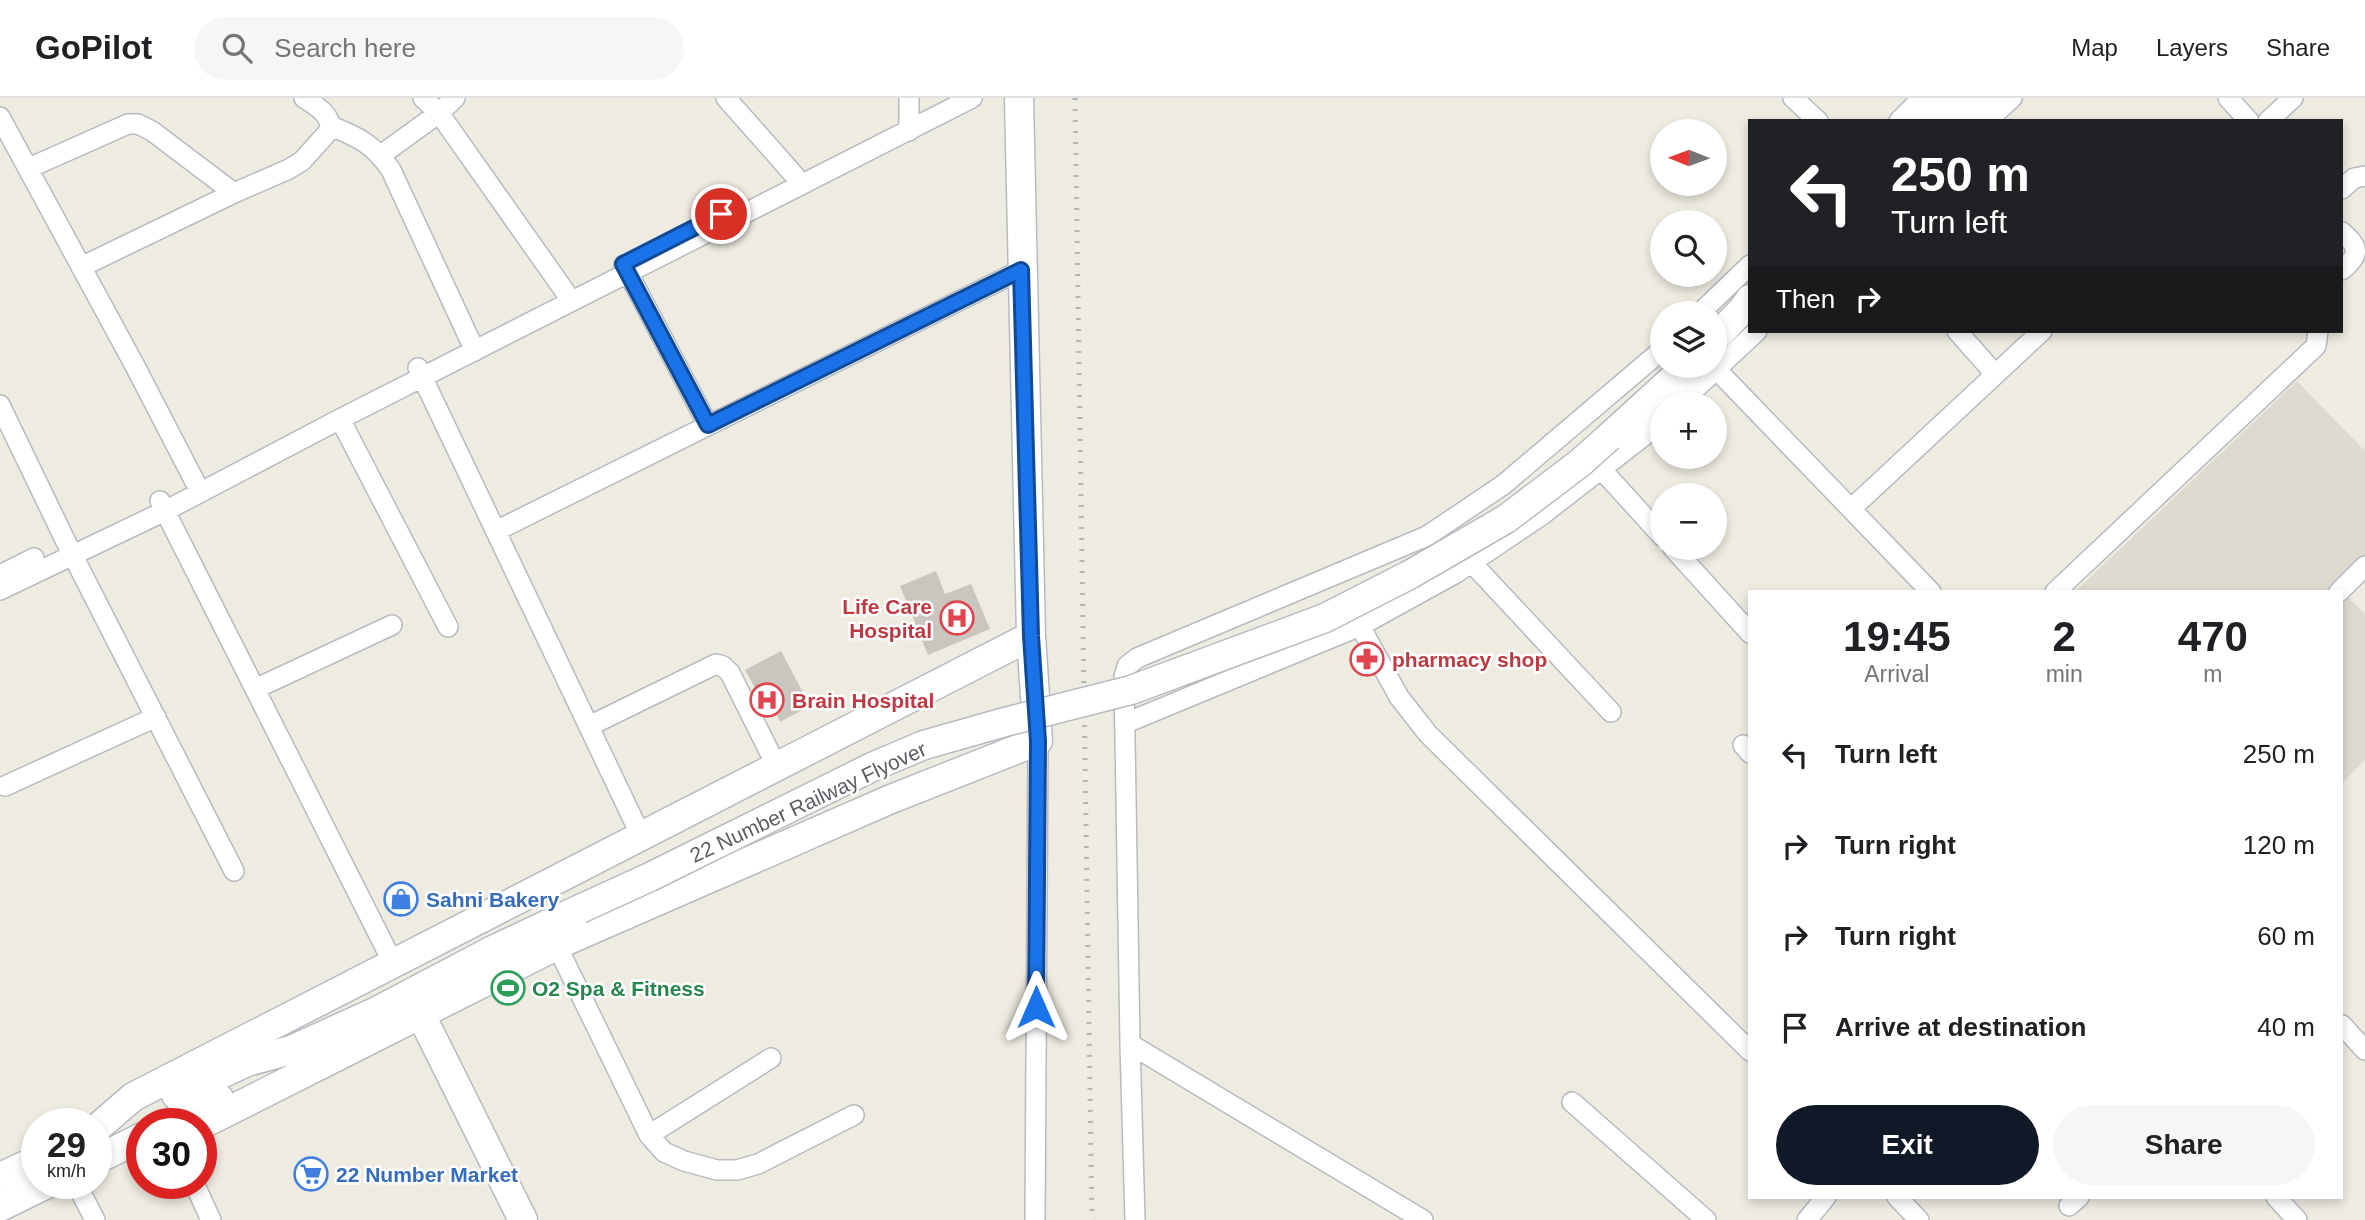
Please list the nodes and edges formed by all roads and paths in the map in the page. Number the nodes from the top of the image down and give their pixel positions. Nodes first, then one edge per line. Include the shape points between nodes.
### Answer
1 (424, 98) edge
2 (455, 98) edge
3 (726, 98) edge
4 (909, 98) edge
5 (951, 98) edge
6 (972, 98) edge
7 (1019, 98) edge
8 (1793, 98) edge
9 (1922, 98) edge
10 (1950, 98) edge
11 (1984, 98) edge
12 (2012, 98) edge
13 (2228, 98) edge
14 (2293, 98) edge
15 (321, 108) edge
16 (439, 113) junction
17 (0, 117) edge
18 (1816, 119) edge
19 (1901, 119) edge
20 (1928, 119) edge
21 (1960, 119) edge
22 (1989, 119) edge
23 (2247, 119) edge
24 (2269, 119) edge
25 (909, 125) junction
26 (381, 155) junction
27 (29, 168) junction
28 (795, 176) junction
29 (2365, 176) edge
30 (2343, 188) edge
31 (234, 193) junction
32 (2343, 233) edge
33 (81, 267) junction
34 (1748, 267) edge
35 (626, 269) junction
36 (2343, 269) edge
37 (1021, 270) junction
38 (566, 293) junction
39 (1712, 301) edge
40 (1748, 313) edge
41 (1748, 314) edge
42 (1727, 329) edge
43 (1958, 333) edge
44 (2040, 333) edge
45 (2318, 333) edge
46 (473, 346) junction
47 (1727, 350) edge
48 (1650, 360) edge
49 (421, 372) junction
50 (1996, 374) junction
51 (1674, 378) edge
52 (1706, 378) edge
53 (1725, 378) edge
54 (1692, 392) edge
55 (0, 405) edge
56 (341, 419) junction
57 (708, 425) junction
58 (1650, 429) edge
59 (1601, 469) junction
60 (195, 482) junction
61 (162, 505) junction
62 (1852, 508) junction
63 (1650, 524) edge
64 (496, 531) junction
65 (69, 548) junction
66 (1684, 560) edge
67 (1471, 562) junction
68 (2363, 571) edge
69 (0, 575) edge
70 (0, 590) edge
71 (1929, 590) edge
72 (2057, 590) edge
73 (2341, 590) edge
74 (392, 625) dead end
75 (1360, 626) junction
76 (448, 627) dead end
77 (1748, 631) edge
78 (1031, 636) junction
79 (255, 689) junction
80 (1611, 712) dead end
81 (156, 717) junction
82 (1126, 723) junction
83 (589, 726) junction
84 (1038, 741) junction
85 (777, 767) junction
86 (5, 786) dead end
87 (641, 836) junction
88 (234, 871) dead end
89 (557, 946) junction
90 (393, 963) junction
91 (421, 1015) junction
92 (2343, 1026) edge
93 (1130, 1044) junction
94 (1748, 1049) edge
95 (290, 1050) junction
96 (2365, 1050) edge
97 (772, 1058) dead end
98 (1572, 1102) dead end
99 (199, 1108) edge
100 (854, 1115) dead end
101 (112, 1116) edge
102 (217, 1117) edge
103 (112, 1124) edge
104 (649, 1135) junction
105 (21, 1167) edge
106 (0, 1177) edge
107 (21, 1197) edge
108 (84, 1199) edge
109 (201, 1199) edge
110 (1824, 1199) edge
111 (1898, 1199) edge
112 (2278, 1199) edge
113 (0, 1207) edge
114 (1912, 1217) edge
115 (95, 1220) edge
116 (211, 1220) edge
117 (523, 1220) edge
118 (1035, 1220) edge
119 (1135, 1220) edge
120 (1423, 1220) edge
121 (1706, 1220) edge
122 (1807, 1220) edge
123 (2297, 1220) edge

1 - 16 street
2 - 16 street
3 - 28 street
4 - 25 street
5 - 25 street
6 - 25 street
7 - 37 street
8 - 18 street
9 - 19 street
10 - 20 street
11 - 21 street
12 - 22 street
13 - 23 street
14 - 24 street
15 - 26 street
15 - 31 street via 302,161
16 - 26 street
16 - 38 street
17 - 27 street
25 - 28 street
25 - 35 street
26 - 46 street
27 - 31 street via 119,127 138,124
27 - 33 street
28 - 35 street
29 - 30 street via 2354,178
31 - 33 street
32 - 36 street via 2356,250
33 - 60 street
34 - 39 street
35 - 38 street
35 - 46 street
35 - 57 street
37 - 57 street
37 - 78 street
38 - 46 street
40 - 42 street
41 - 47 street
43 - 50 street
44 - 50 street
45 - 72 street via 2316,346
46 - 49 street
48 - 82 street via 1503,485 1427,536 1136,657 1124,677
49 - 56 street
49 - 60 street
49 - 64 street
50 - 62 street
51 - 95 street, 22 Number Railway Flyover, bridge via 1580,463 1506,519 1325,618 1131,690 925,745 872,767
52 - 54 street
53 - 62 street
55 - 65 street
56 - 61 street
56 - 76 street
57 - 64 street
58 - 59 street
59 - 63 street
59 - 67 street
60 - 61 street
61 - 65 street
61 - 79 street
62 - 71 street
64 - 83 street
65 - 69 street
65 - 70 street
65 - 81 street
66 - 77 street
67 - 75 street
67 - 80 street
68 - 73 street
74 - 79 street
75 - 82 street
75 - 94 street via 1399,697 1427,734
78 - 84 street
78 - 85 street
79 - 90 street
81 - 86 street
81 - 88 street
82 - 93 street
83 - 85 street via 716,664 730,673
83 - 87 street
84 - 89 street via 891,799
84 - 118 street
85 - 87 street
87 - 90 street
89 - 91 street
89 - 104 street
90 - 101 street via 133,1097
91 - 102 street
91 - 117 street
92 - 96 street
93 - 119 street
93 - 120 street
95 - 99 street, 22 Number Railway Flyover via 253,1080
95 - 103 street, 22 Number Railway Flyover via 247,1062
97 - 104 street
98 - 121 street
100 - 104 street via 758,1164 737,1170 684,1161 664,1152
105 - 106 street
107 - 113 street
108 - 115 street
109 - 116 street
110 - 122 street
111 - 114 street
112 - 123 street

